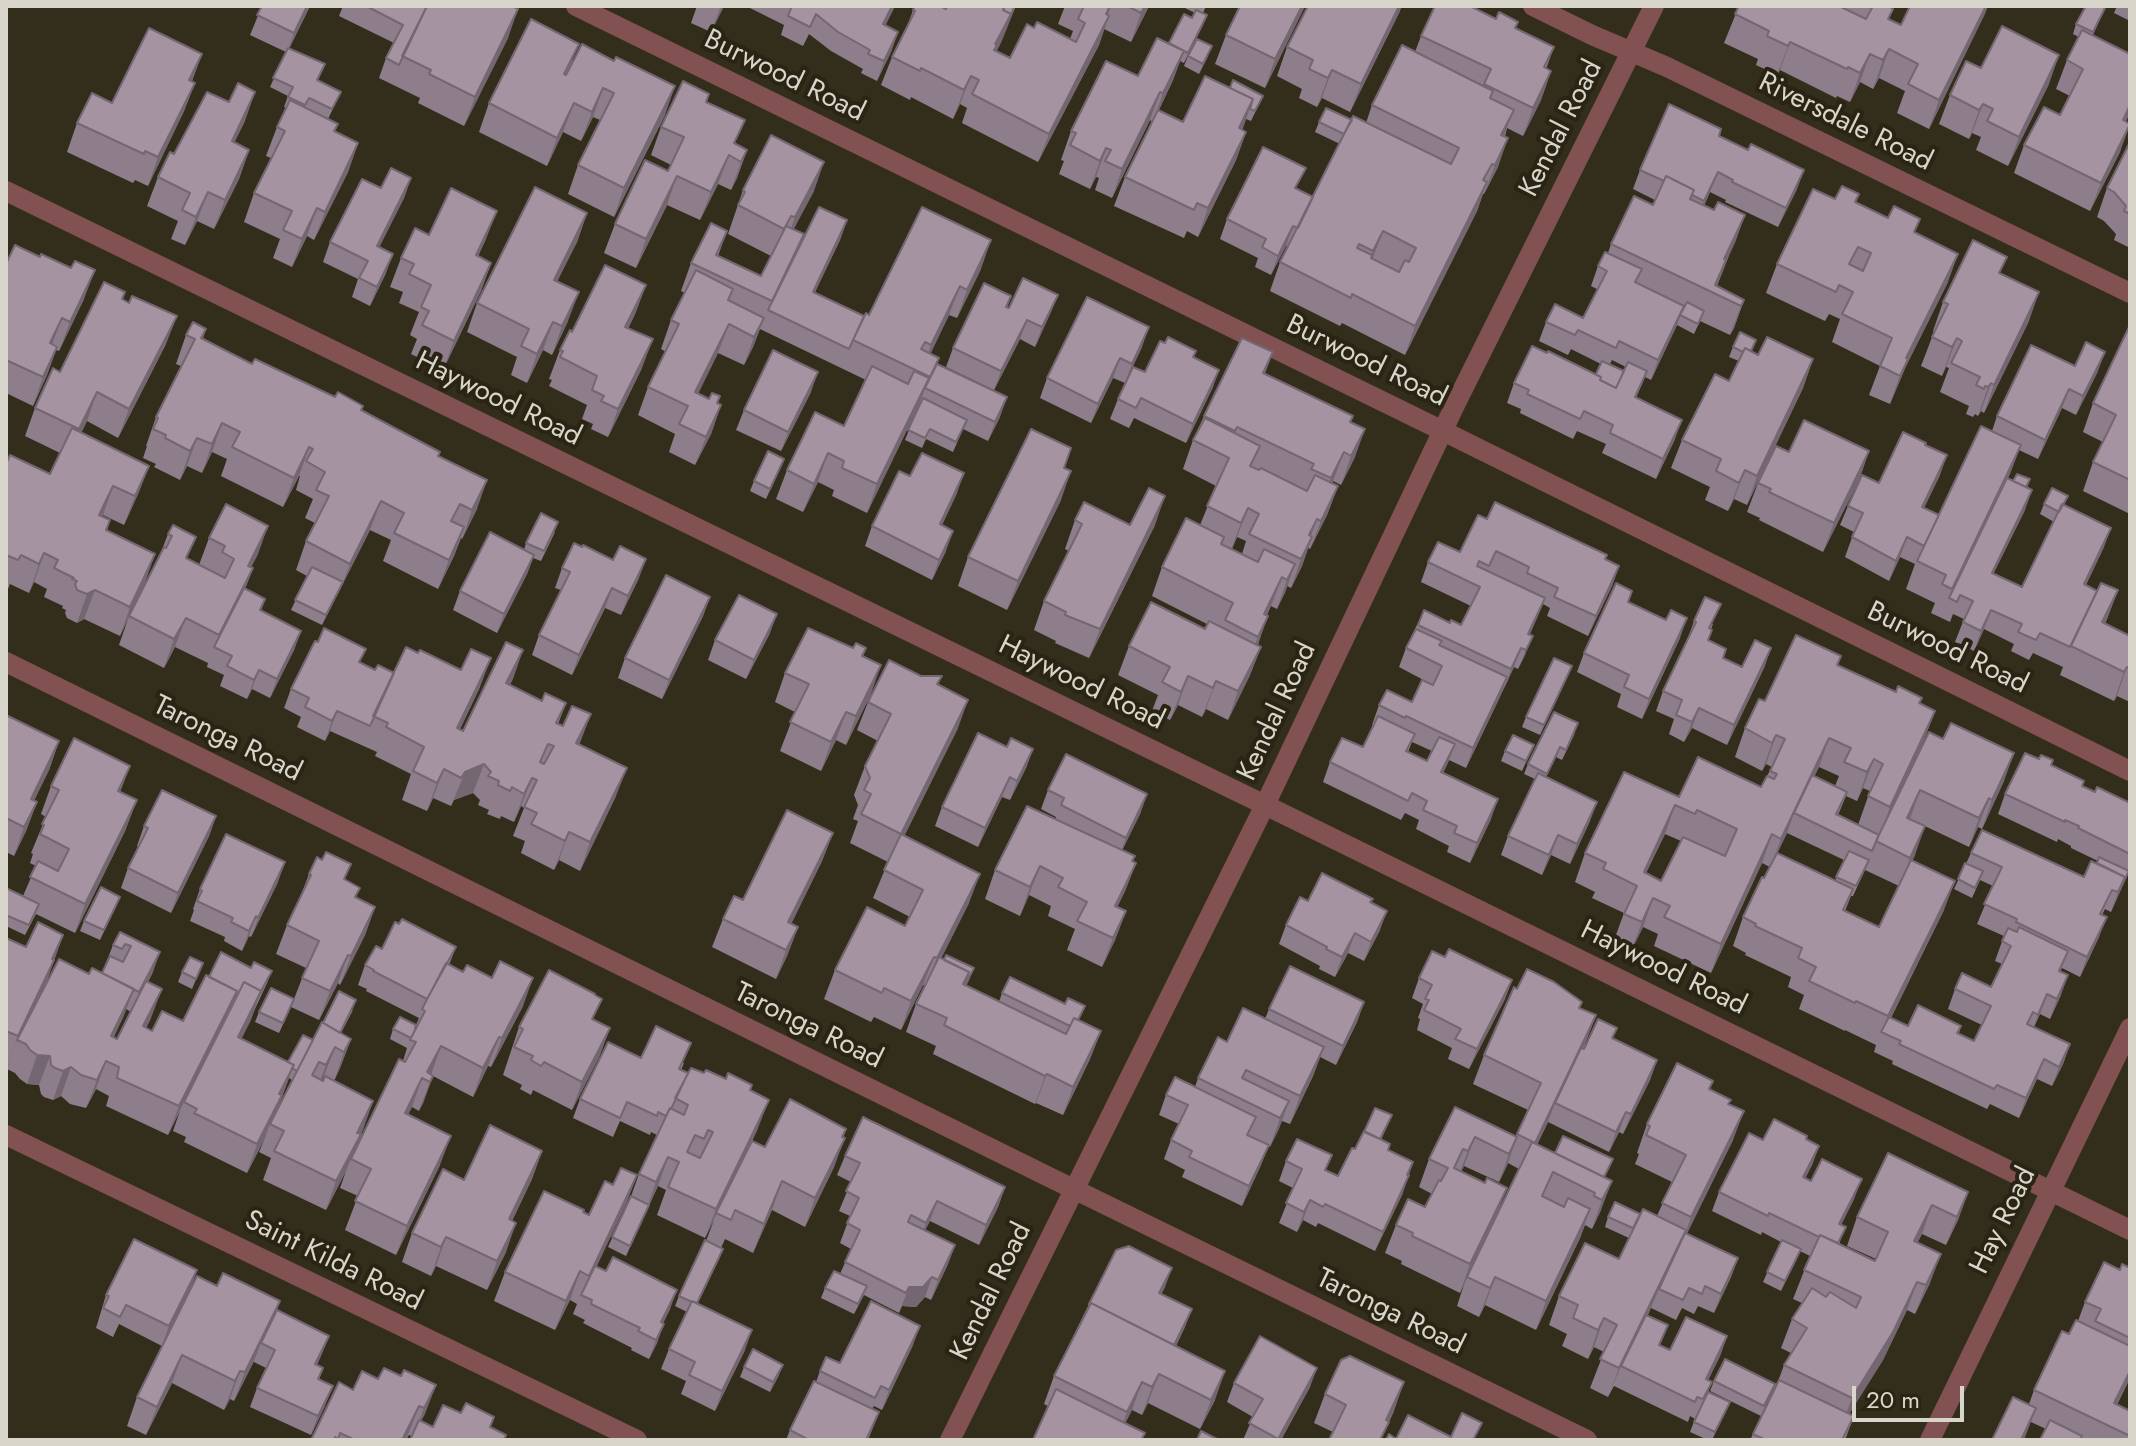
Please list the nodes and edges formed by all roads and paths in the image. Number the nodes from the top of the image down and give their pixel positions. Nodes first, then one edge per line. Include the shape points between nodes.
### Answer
1 (576, 6) edge
2 (1533, 6) edge
3 (1654, 6) edge
4 (1632, 52) junction
5 (6, 191) edge
6 (2130, 293) edge
7 (1443, 431) junction
8 (6, 662) edge
9 (2130, 771) edge
10 (1265, 805) junction
11 (2130, 1028) edge
12 (6, 1135) edge
13 (1074, 1189) junction
14 (2050, 1190) junction
15 (2130, 1230) edge
16 (637, 1440) edge
17 (950, 1440) edge
18 (1587, 1440) edge
19 (1930, 1440) edge

1 - 7 street, Burwood Road
2 - 4 street, Riversdale Road
3 - 4 street, Kendal Road
4 - 6 street, Riversdale Road
4 - 7 street, Kendal Road
5 - 10 street, Haywood Road
7 - 9 street, Burwood Road
7 - 10 street, Kendal Road
8 - 13 street, Taronga Road
10 - 13 street, Kendal Road
10 - 14 street, Haywood Road
11 - 14 street, Hay Road
12 - 16 street, Saint Kilda Road
13 - 17 street, Kendal Road
13 - 18 street, Taronga Road
14 - 15 street, Haywood Road
14 - 19 street, Hay Road

